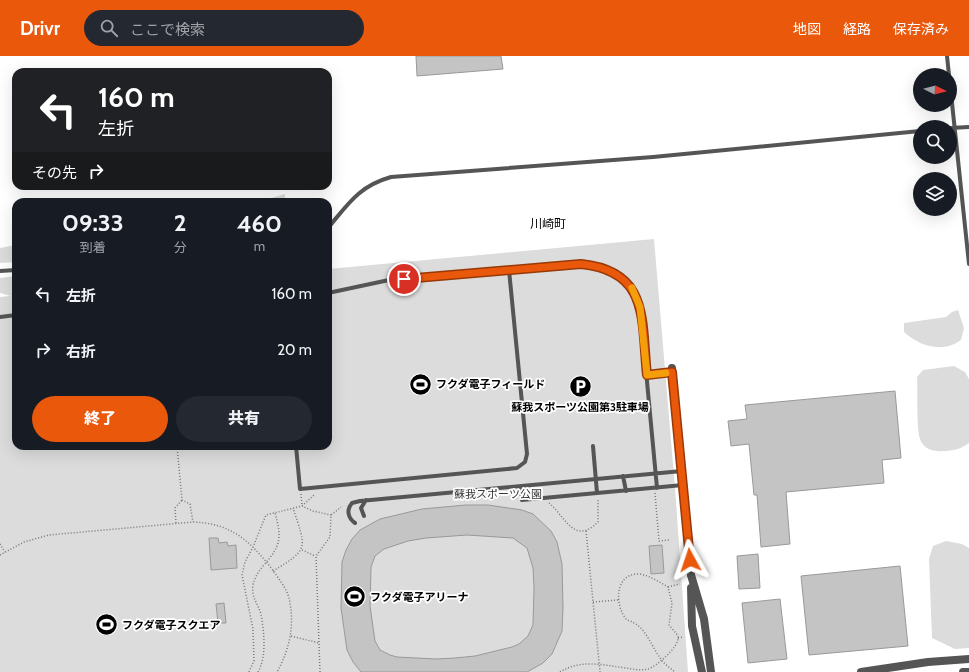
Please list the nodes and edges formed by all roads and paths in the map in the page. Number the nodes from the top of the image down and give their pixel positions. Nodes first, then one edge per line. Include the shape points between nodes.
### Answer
1 (947, 56) edge
2 (948, 68) edge
3 (969, 127) edge
4 (957, 128) edge
5 (913, 132) edge
6 (956, 164) edge
7 (332, 223) edge
8 (969, 264) edge
9 (12, 270) edge
10 (509, 270) junction
11 (0, 271) edge
12 (332, 291) edge
13 (12, 316) edge
14 (0, 317) edge
15 (672, 370) joint
16 (647, 375) junction
17 (593, 446) dead end
18 (177, 450) edge
19 (296, 450) edge
20 (682, 471) junction
21 (656, 474) junction
22 (623, 476) junction
23 (596, 480) junction
24 (683, 486) junction
25 (323, 487) junction
26 (521, 487) junction
27 (656, 488) junction
28 (300, 489) junction
29 (626, 491) junction
30 (597, 493) junction
31 (543, 498) junction
32 (182, 500) junction
33 (366, 500) junction
34 (302, 506) junction
35 (341, 507) dead end
36 (293, 508) junction
37 (275, 513) junction
38 (331, 515) junction
39 (364, 516) dead end
40 (194, 522) junction
41 (355, 523) dead end
42 (176, 524) junction
43 (586, 530) junction
44 (669, 540) dead end
45 (0, 544) edge
46 (254, 547) junction
47 (302, 550) junction
48 (5, 552) junction
49 (0, 555) edge
50 (316, 556) junction
51 (266, 563) junction
52 (273, 571) junction
53 (691, 575) junction
54 (680, 584) dead end
55 (668, 587) junction
56 (618, 600) junction
57 (593, 602) junction
58 (704, 619) junction
59 (692, 620) junction
60 (291, 636) junction
61 (684, 637) dead end
62 (678, 638) junction
63 (319, 643) junction
64 (969, 659) edge
65 (661, 660) junction
66 (599, 663) junction
67 (249, 672) edge
68 (258, 672) edge
69 (277, 672) edge
70 (320, 672) edge
71 (560, 672) edge
72 (600, 672) edge
73 (675, 672) edge
74 (702, 672) edge
75 (711, 672) edge
76 (861, 672) edge
77 (963, 672) edge
78 (969, 672) edge

1 - 2 lane
3 - 4 lane
5 - 7 lane via 668,155 391,177 375,181 361,190
6 - 8 lane
9 - 11 lane
10 - 12 lane via 389,280
10 - 16 lane via 581,264 600,266 619,275 633,289 640,307
10 - 25 lane via 527,454 525,462 517,468
13 - 14 lane
15 - 16 lane
15 - 20 street
16 - 21 lane
17 - 23 lane
18 - 32 path
19 - 28 lane
20 - 21 lane
20 - 24 street
21 - 22 lane
21 - 27 lane
22 - 23 lane
22 - 29 lane
23 - 26 lane
23 - 30 lane
24 - 27 lane
24 - 53 street
25 - 28 lane
25 - 34 path
26 - 31 lane via 522,500
26 - 33 lane
27 - 29 lane
27 - 44 path via 659,541
28 - 34 path
29 - 30 lane
30 - 31 lane
30 - 43 path via 598,522
31 - 43 path via 570,527 578,531
32 - 40 path via 190,504
32 - 42 path via 175,508
33 - 39 lane via 361,508
33 - 41 lane via 350,506 349,516
34 - 36 path
34 - 38 path
35 - 38 path
36 - 37 path
36 - 47 path via 304,543
37 - 46 path via 266,515
37 - 51 path via 279,540 275,553
38 - 50 path via 330,537
40 - 42 path
40 - 46 path via 228,529
42 - 48 path via 49,535 24,542
43 - 57 path
45 - 48 path
46 - 51 path
46 - 67 path via 245,562 242,579 252,625 254,661
47 - 50 path
47 - 52 path via 296,557
48 - 49 path
50 - 63 path
51 - 52 path
51 - 68 path via 257,574 253,585 254,600 260,614 264,654
52 - 60 path via 289,597
53 - 58 street
53 - 59 street
54 - 55 path
55 - 56 path via 634,574 621,584
55 - 62 path via 672,603 669,625
56 - 57 path
56 - 65 path via 623,616 643,630
57 - 66 path
58 - 59 street via 696,616
58 - 75 street
59 - 74 street
60 - 63 path
60 - 69 path via 287,653
61 - 62 path
62 - 65 path via 676,645
63 - 70 path
64 - 76 street
65 - 66 path via 647,669 636,670
65 - 73 path
66 - 71 path via 579,665
66 - 72 path
77 - 78 street

